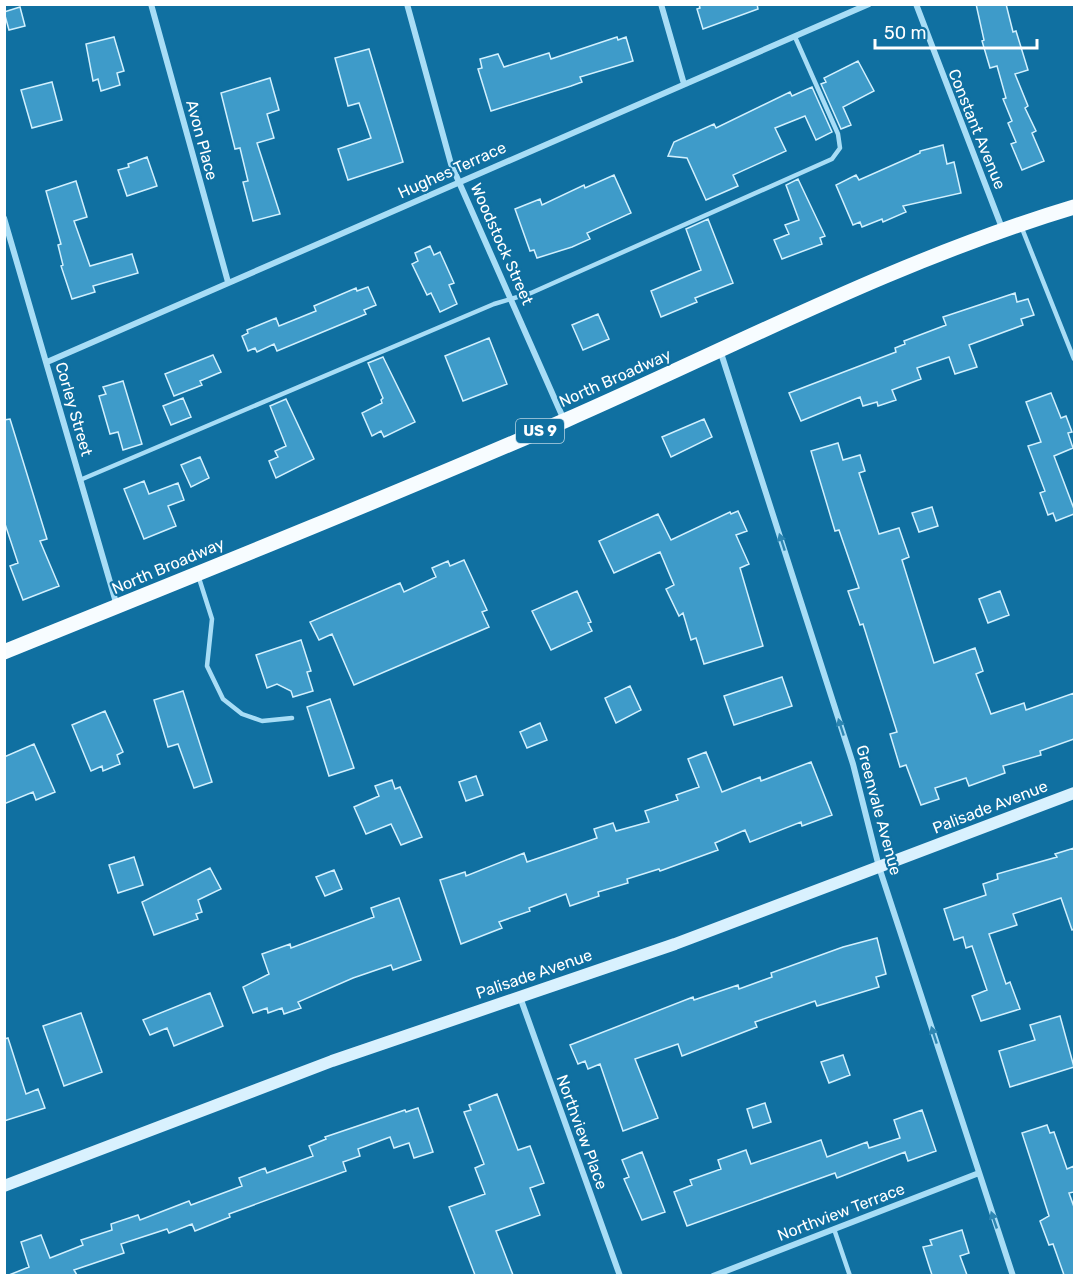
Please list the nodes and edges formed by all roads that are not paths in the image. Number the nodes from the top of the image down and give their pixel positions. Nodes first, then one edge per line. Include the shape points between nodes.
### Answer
1 (151, 4) edge
2 (407, 4) edge
3 (662, 4) edge
4 (869, 4) edge
5 (916, 4) edge
6 (795, 37) junction
7 (684, 84) junction
8 (460, 182) junction
9 (1074, 207) edge
10 (4, 218) edge
11 (1020, 223) junction
12 (1002, 229) junction
13 (228, 282) junction
14 (512, 299) junction
15 (720, 350) junction
16 (1074, 359) edge
17 (47, 362) junction
18 (564, 421) junction
19 (80, 480) junction
20 (198, 572) junction
21 (117, 607) junction
22 (4, 652) edge
23 (292, 718) dead end
24 (1074, 793) edge
25 (879, 867) junction
26 (519, 997) junction
27 (979, 1173) junction
28 (4, 1186) edge
29 (834, 1229) junction
30 (620, 1275) edge
31 (713, 1275) edge
32 (850, 1275) edge
33 (1013, 1275) edge

1 - 13 street, Avon Place
2 - 8 street, Woodstock Street via 451,164
3 - 7 street
4 - 6 street, Hughes Terrace
5 - 12 street, Constant Avenue
6 - 7 street, Hughes Terrace
6 - 14 lane via 838,134 840,148 832,159
7 - 8 street, Hughes Terrace
8 - 13 street, Hughes Terrace
8 - 14 street, Woodstock Street
9 - 11 main road, North Broadway / US 9
10 - 17 street, Corley Street
11 - 12 main road, North Broadway / US 9
11 - 16 lane
12 - 15 main road, North Broadway / US 9 via 915,262
13 - 17 street, Hughes Terrace
14 - 18 street, Woodstock Street
14 - 19 lane via 327,373
15 - 18 main road, North Broadway / US 9
25 -> 15 street, Greenvale Avenue via 853,764
17 - 19 street, Corley Street
18 - 20 main road, North Broadway / US 9
19 - 21 street, Corley Street
20 - 21 main road, North Broadway / US 9
20 - 23 lane via 212,619 207,666 223,699 242,714 262,721
21 - 22 main road, North Broadway / US 9
24 - 25 street, Palisade Avenue
25 - 26 street, Palisade Avenue via 675,944
27 -> 25 street, Greenvale Avenue
26 - 28 street, Palisade Avenue via 332,1061
26 - 30 street, Northview Place
27 - 29 street, Northview Terrace
33 -> 27 street, Greenvale Avenue
29 - 31 street, Northview Terrace
29 - 32 lane

